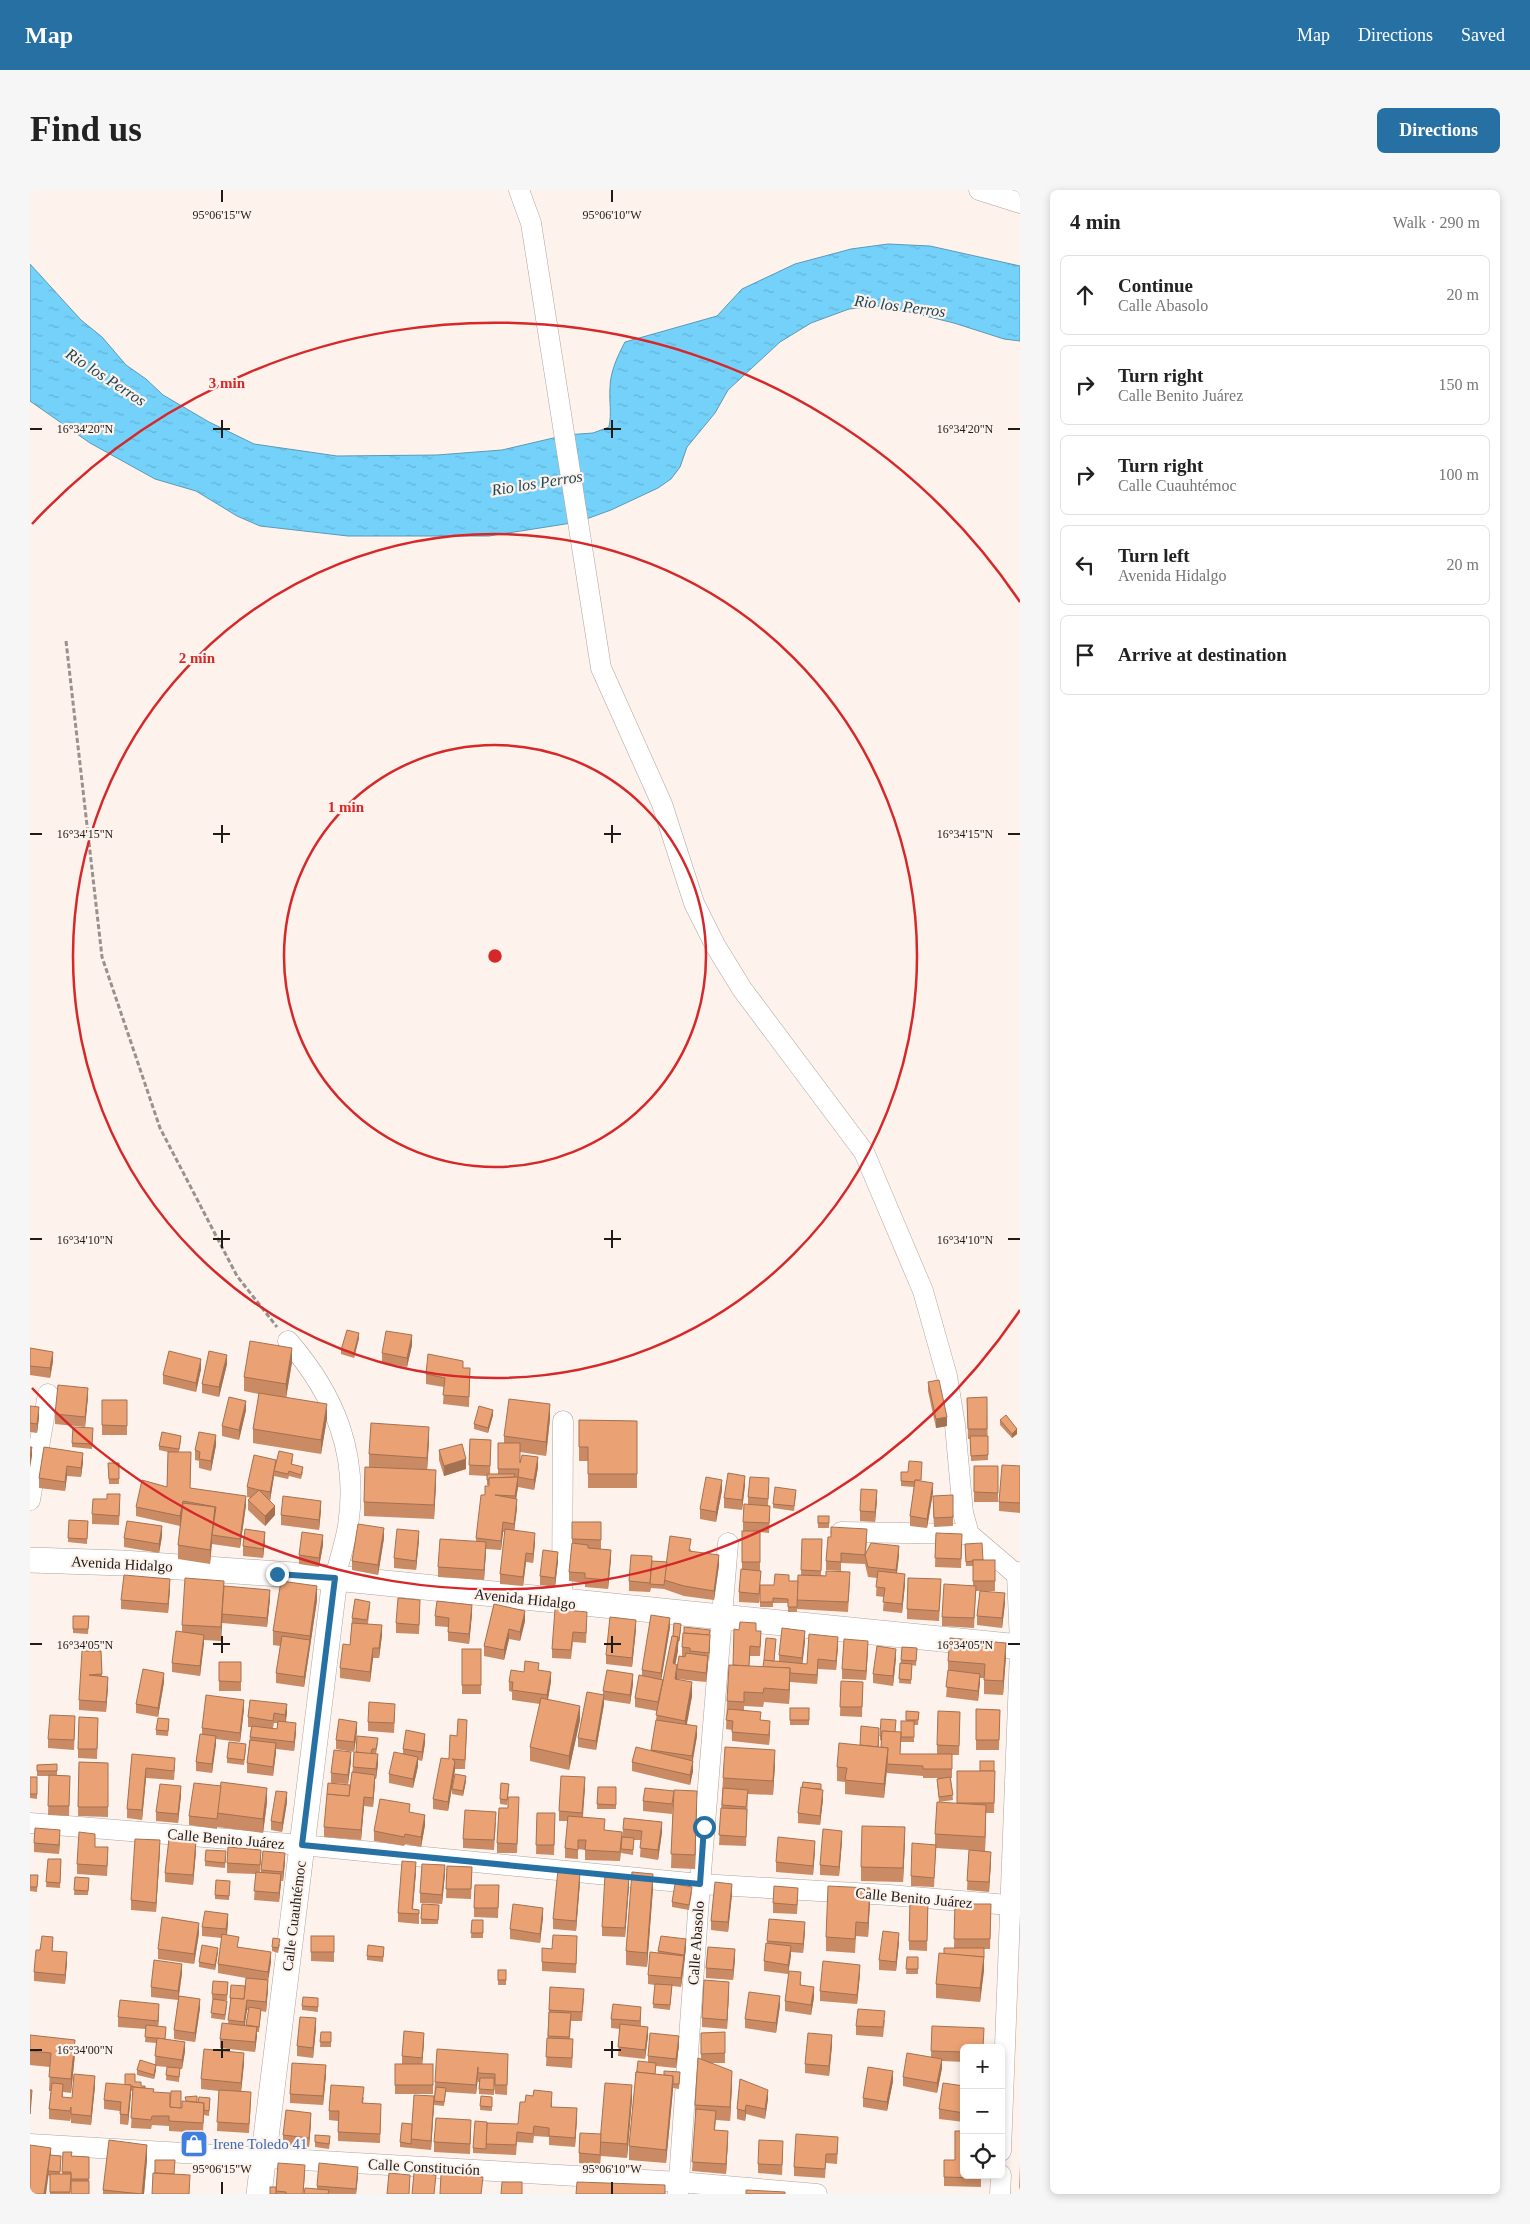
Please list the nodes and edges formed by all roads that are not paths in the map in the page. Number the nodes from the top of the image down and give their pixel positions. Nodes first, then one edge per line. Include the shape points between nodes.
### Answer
1 (519, 190) edge
2 (979, 190) edge
3 (1020, 203) edge
4 (288, 1342) road end
5 (48, 1394) dead end
6 (563, 1421) dead end
7 (30, 1500) edge
8 (836, 1531) edge
9 (969, 1534) junction
10 (728, 1543) dead end
11 (30, 1560) edge
12 (1019, 1574) edge
13 (335, 1578) junction
14 (562, 1602) junction
15 (721, 1619) junction
16 (1020, 1645) edge
17 (1020, 1651) edge
18 (1018, 1777) edge
19 (30, 1824) edge
20 (302, 1845) junction
21 (700, 1884) junction
22 (1016, 1906) edge
23 (1002, 2134) edge
24 (30, 2144) edge
25 (151, 2151) junction
26 (264, 2157) junction
27 (1001, 2179) edge
28 (678, 2188) edge
29 (148, 2194) edge
30 (259, 2194) edge
31 (817, 2194) edge
32 (1000, 2194) edge

1 - 9 street via 531,223 601,668 662,804 694,903 715,945 742,989 864,1152 894,1221 923,1291 947,1376 963,1513
2 - 3 street
4 - 13 street via 308,1364 328,1398 349,1458 348,1527
5 - 7 street
6 - 14 street
8 - 9 street
9 - 12 street
10 - 15 street, Calle Abasolo
11 - 13 street, Avenida Hidalgo
12 - 16 street
13 - 14 street, Avenida Hidalgo
13 - 20 street, Calle Cuauhtémoc
14 - 15 street, Avenida Hidalgo
15 - 16 street, Avenida Hidalgo
15 - 21 street, Calle Abasolo
17 - 18 street
18 - 22 street
19 - 20 street, Calle Benito Juárez
20 - 21 street, Calle Benito Juárez
20 - 26 street, Calle Cuauhtémoc
21 - 22 street, Calle Benito Juárez
21 - 28 street, Calle Abasolo
22 - 23 street
24 - 25 street, Calle Constitución
25 - 26 street, Calle Constitución
25 - 29 lane
26 - 28 street, Calle Constitución
26 - 30 street, Calle Cuauhtémoc
27 - 32 street
28 - 31 street, Calle Constitución

